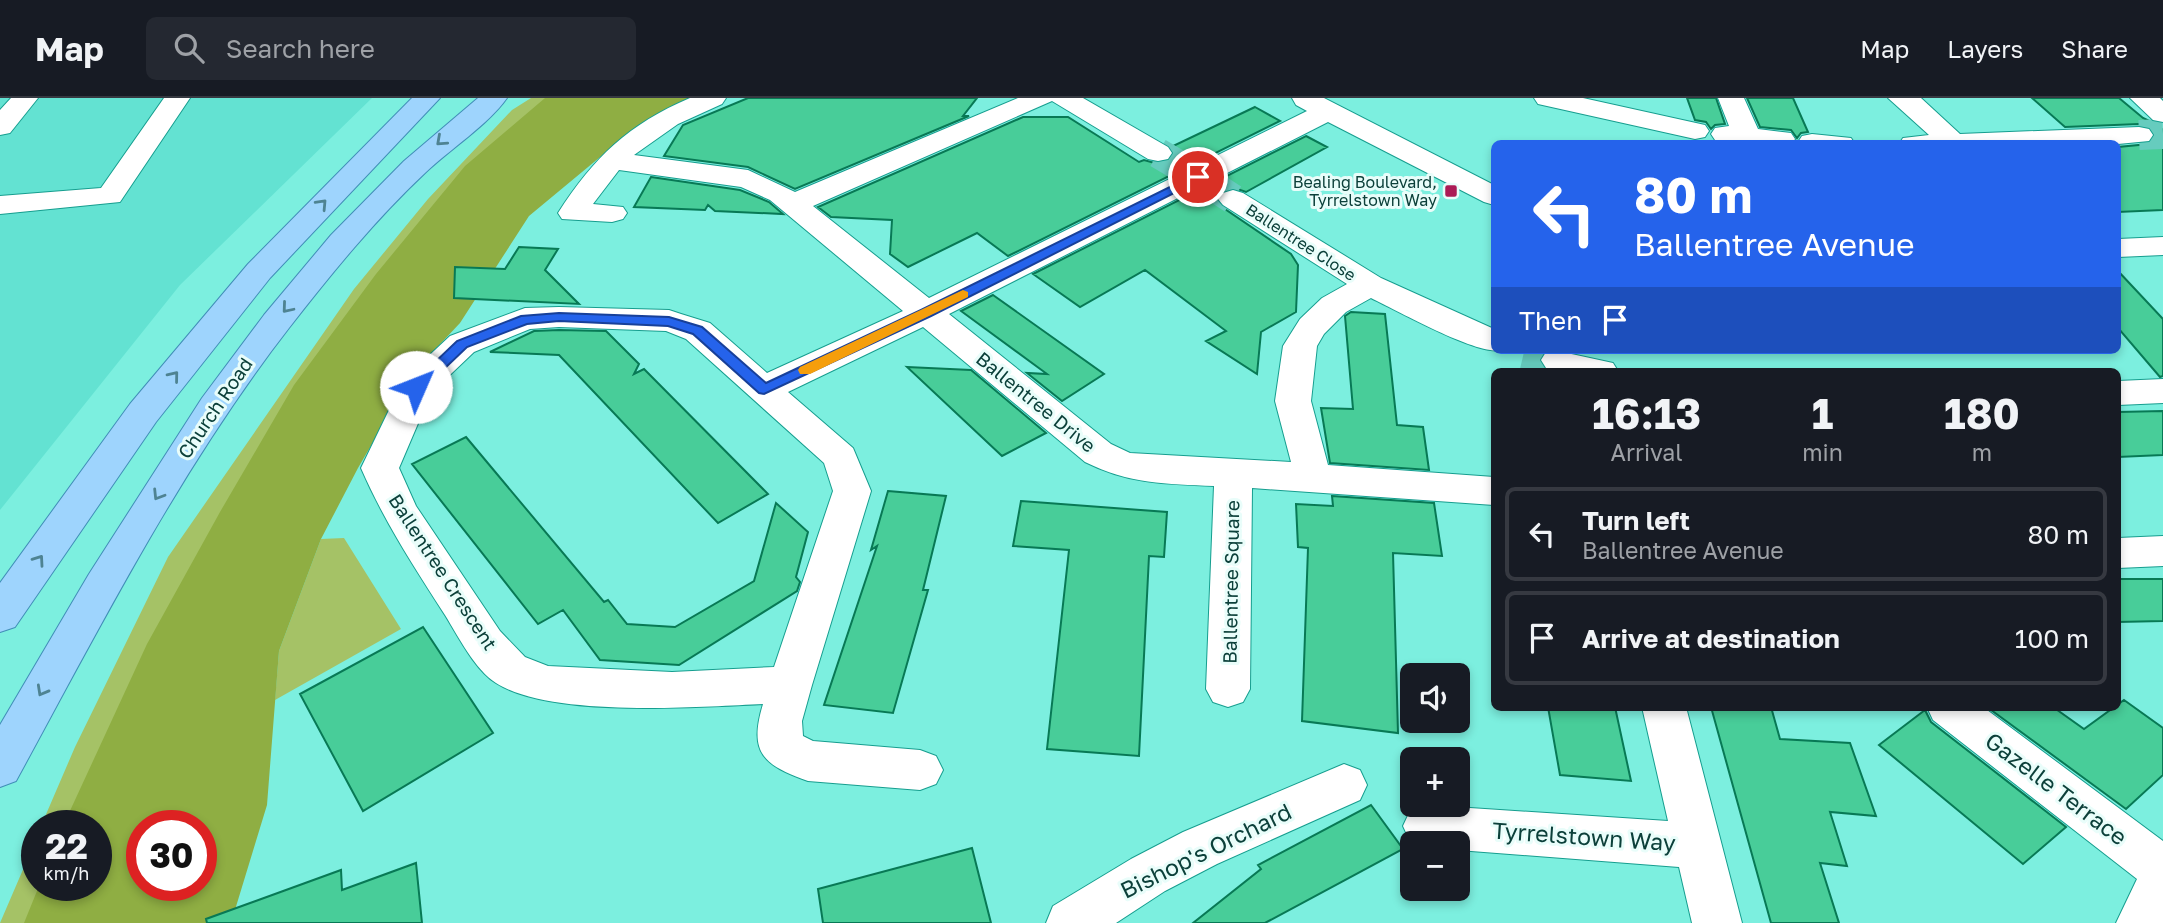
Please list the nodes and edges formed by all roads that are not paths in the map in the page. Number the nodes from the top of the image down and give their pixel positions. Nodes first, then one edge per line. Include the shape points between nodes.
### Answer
1 (25, 98) edge
2 (177, 98) edge
3 (427, 98) edge
4 (494, 98) edge
5 (713, 98) edge
6 (1041, 98) edge
7 (1064, 98) edge
8 (1547, 98) edge
9 (1731, 98) edge
10 (1901, 98) edge
11 (2143, 98) edge
12 (1316, 105) edge
13 (2163, 114) tunnel mouth
14 (0, 127) edge
15 (1695, 131) dead end
16 (2139, 135) tunnel mouth
17 (1742, 138) edge
18 (1781, 139) dead end
19 (1951, 140) edge
20 (2023, 140) edge
21 (612, 160) junction
22 (1196, 176) junction
23 (1491, 194) edge
24 (794, 203) junction
25 (0, 205) edge
26 (612, 213) dead end
27 (2121, 248) edge
28 (2158, 251) edge
29 (1370, 285) junction
30 (926, 313) junction
31 (1491, 340) edge
32 (1558, 360) tunnel mouth
33 (1598, 365) edge
34 (764, 389) junction
35 (2163, 391) edge
36 (2121, 393) edge
37 (1233, 474) junction
38 (1313, 477) junction
39 (1491, 491) edge
40 (2163, 551) edge
41 (2121, 553) edge
42 (0, 615) edge
43 (789, 685) junction
44 (1228, 689) dead end
45 (1665, 711) edge
46 (1954, 711) edge
47 (0, 766) edge
48 (920, 769) dead end
49 (1344, 785) dead end
50 (1427, 826) dead end
51 (1700, 846) junction
52 (2163, 870) edge
53 (2163, 877) edge
54 (1071, 923) edge
55 (1717, 923) edge
56 (2141, 923) edge

1 - 14 street
2 - 25 street via 110,197
42 -> 3 main road via 143,413 259,271
4 -> 47 main road, Church Road via 441,139 365,216 270,329 196,434 114,564
5 - 21 street via 657,123
6 - 24 street
7 - 22 street, Ballentree Close
8 - 15 street
9 - 17 street
10 - 19 street
11 - 13 street
12 - 22 street
12 - 23 street
16 - 20 street
17 - 18 street
21 - 24 street, Ballentree Drive via 748,179
21 - 26 street via 590,183 573,213
22 - 29 street, Ballentree Close
22 - 30 street
24 - 30 street, Ballentree Drive
27 - 28 street
29 - 31 street, Ballentree Close
29 - 38 street, Ballentree Close via 1334,304 1300,346 1293,401
30 - 34 street
30 - 37 street, Ballentree Drive via 1098,453 1143,469
32 - 33 street
34 - 43 street, Ballentree Crescent via 840,457 852,491
34 - 43 street, Ballentree Crescent via 698,331 669,321 526,320 462,344 416,387 380,468 406,522 485,643 510,670 547,684 673,690
35 - 36 street
37 - 38 street, Ballentree Drive
37 - 44 street, Ballentree Square
38 - 39 street, Ballentree Drive
40 - 41 street
43 - 48 street, Ballentree Crescent via 780,721 781,747 808,761
45 - 51 street, Tyrrelstown Way
46 - 52 street, Gazelle Terrace
49 - 54 street, Bishop's Orchard via 1200,848
50 - 51 street, Tyrrelstown Way
51 - 55 street, Tyrrelstown Way
53 - 56 street

